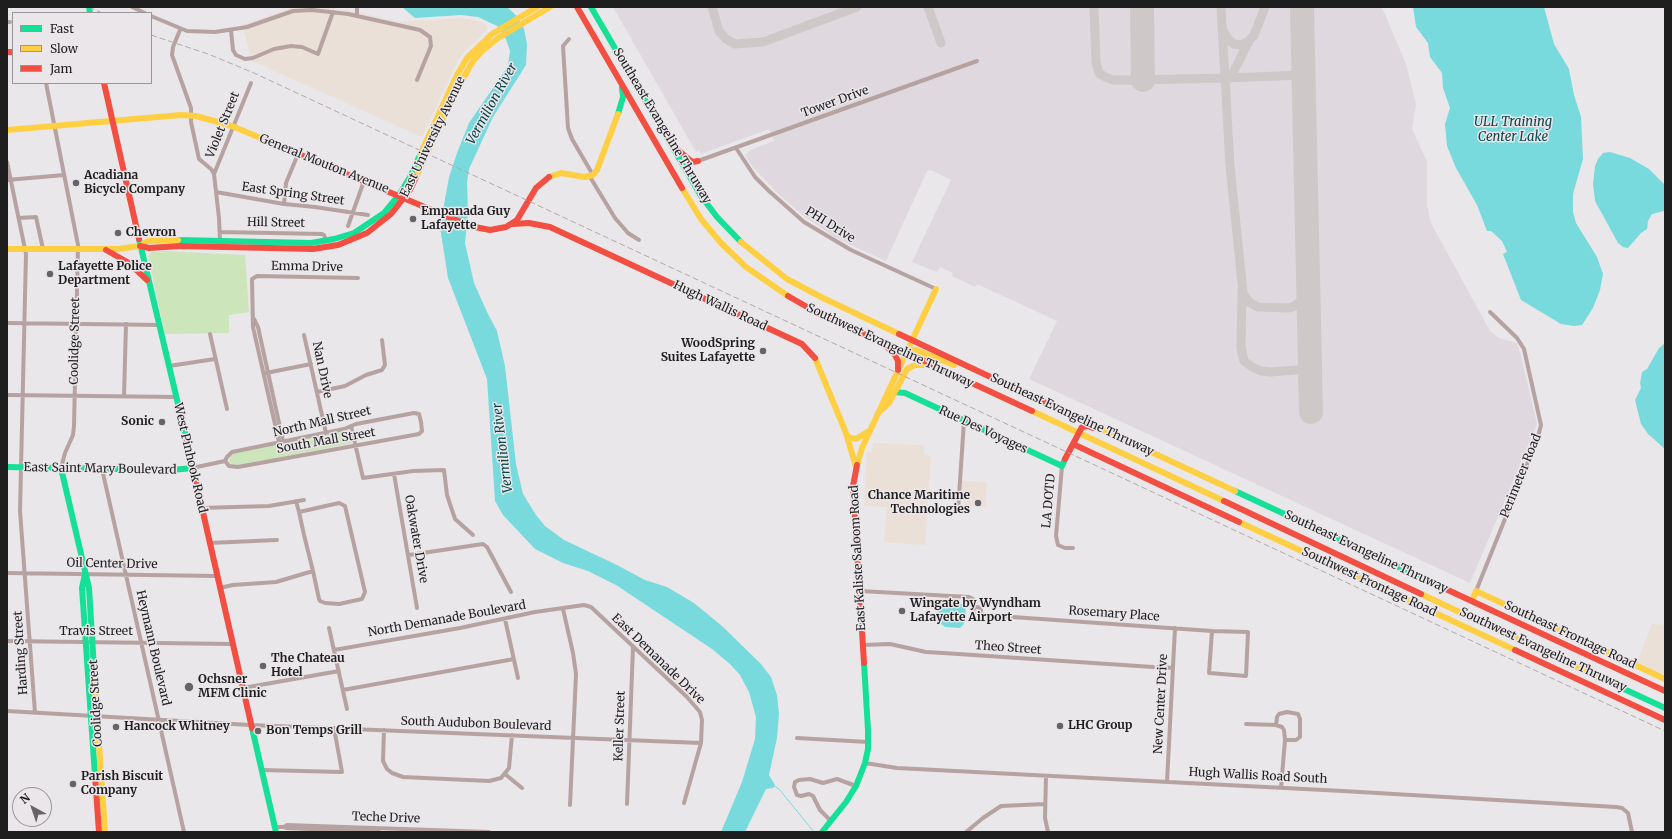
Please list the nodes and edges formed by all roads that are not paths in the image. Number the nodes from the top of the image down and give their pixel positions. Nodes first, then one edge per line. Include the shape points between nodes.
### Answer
1 (132, 7) edge
2 (357, 7) edge
3 (537, 7) edge
4 (550, 7) edge
5 (577, 7) edge
6 (591, 7) edge
7 (142, 12) edge
8 (333, 12) junction
9 (531, 14) junction
10 (152, 16) edge
11 (357, 16) junction
12 (180, 30) junction
13 (231, 30) junction
14 (569, 39) dead end
15 (977, 61) dead end
16 (616, 75) junction
17 (416, 80) dead end
18 (252, 83) dead end
19 (46, 84) edge
20 (104, 84) edge
21 (637, 110) junction
22 (618, 114) junction
23 (191, 115) junction
24 (114, 122) junction
25 (54, 126) junction
26 (233, 127) junction
27 (7, 130) edge
28 (663, 131) junction
29 (736, 148) junction
30 (298, 154) junction
31 (678, 157) junction
32 (666, 160) junction
33 (698, 161) junction
34 (7, 162) edge
35 (685, 169) junction
36 (214, 174) junction
37 (64, 175) junction
38 (591, 176) junction
39 (9, 180) edge
40 (364, 181) junction
41 (216, 192) junction
42 (401, 197) junction
43 (284, 204) junction
44 (353, 212) junction
45 (523, 212) junction
46 (368, 216) dead end
47 (19, 218) junction
48 (530, 223) junction
49 (511, 224) junction
50 (348, 226) dead end
51 (220, 232) junction
52 (639, 240) dead end
53 (220, 244) junction
54 (327, 244) junction
55 (140, 246) junction
56 (7, 249) edge
57 (25, 249) junction
58 (43, 249) junction
59 (78, 249) junction
60 (106, 250) junction
61 (358, 278) dead end
62 (148, 281) junction
63 (936, 289) joint
64 (1490, 312) dead end
65 (7, 323) edge
66 (24, 323) junction
67 (76, 323) junction
68 (126, 324) junction
69 (160, 324) junction
70 (210, 334) dead end
71 (864, 334) junction
72 (304, 335) dead end
73 (382, 340) dead end
74 (909, 347) junction
75 (215, 359) junction
76 (311, 364) junction
77 (932, 365) junction
78 (169, 366) junction
79 (898, 370) junction
80 (266, 373) junction
81 (985, 375) junction
82 (899, 384) junction
83 (317, 392) junction
84 (895, 392) junction
85 (905, 393) junction
86 (7, 395) edge
87 (23, 395) junction
88 (74, 396) junction
89 (124, 396) junction
90 (176, 397) junction
91 (227, 409) dead end
92 (878, 413) junction
93 (964, 421) junction
94 (421, 422) joint
95 (351, 426) junction
96 (1101, 428) junction
97 (870, 430) junction
98 (326, 433) junction
99 (846, 433) junction
100 (1078, 433) junction
101 (1092, 440) junction
102 (281, 442) junction
103 (1074, 444) junction
104 (355, 446) junction
105 (226, 462) junction
106 (1062, 466) junction
107 (7, 467) edge
108 (856, 467) junction
109 (21, 468) junction
110 (61, 468) junction
111 (192, 468) junction
112 (102, 469) junction
113 (394, 474) junction
114 (304, 500) dead end
115 (296, 501) junction
116 (202, 508) junction
117 (958, 511) dead end
118 (299, 512) junction
119 (473, 535) dead end
120 (277, 540) dead end
121 (209, 543) junction
122 (1073, 548) dead end
123 (409, 555) junction
124 (313, 571) junction
125 (7, 573) edge
126 (25, 573) junction
127 (85, 574) junction
128 (126, 574) junction
129 (217, 576) junction
130 (219, 588) junction
131 (860, 591) junction
132 (1476, 591) junction
133 (511, 592) dead end
134 (1472, 601) junction
135 (1440, 602) junction
136 (417, 608) dead end
137 (563, 608) junction
138 (505, 619) junction
139 (329, 628) dead end
140 (1176, 628) junction
141 (1212, 631) junction
142 (7, 641) edge
143 (30, 641) junction
144 (89, 642) junction
145 (141, 642) junction
146 (1561, 642) junction
147 (232, 644) junction
148 (863, 645) junction
149 (1542, 645) junction
150 (633, 648) junction
151 (334, 650) junction
152 (1618, 657) junction
153 (514, 658) junction
154 (1603, 662) junction
155 (1173, 668) junction
156 (339, 671) junction
157 (518, 678) dead end
158 (1665, 679) edge
159 (242, 688) junction
160 (343, 690) junction
161 (1665, 691) edge
162 (1665, 708) edge
163 (347, 709) dead end
164 (7, 711) edge
165 (35, 712) junction
166 (94, 716) junction
167 (159, 720) junction
168 (1665, 720) edge
169 (1246, 724) dead end
170 (250, 725) junction
171 (1276, 725) junction
172 (334, 728) junction
173 (384, 730) junction
174 (512, 735) junction
175 (573, 738) junction
176 (797, 738) dead end
177 (630, 740) junction
178 (1284, 740) junction
179 (868, 742) junction
180 (701, 743) junction
181 (864, 763) junction
182 (262, 770) junction
183 (505, 774) junction
184 (1046, 776) junction
185 (1167, 782) junction
186 (856, 786) junction
187 (522, 788) dead end
188 (1281, 788) junction
189 (684, 803) dead end
190 (627, 804) dead end
191 (1045, 804) junction
192 (570, 805) dead end
193 (831, 821) junction
194 (331, 828) junction
195 (275, 830) edge
196 (395, 830) edge
197 (454, 831) edge
198 (99, 832) edge
199 (105, 832) edge
200 (184, 832) edge
201 (379, 832) edge
202 (489, 832) edge
203 (822, 832) edge
204 (966, 832) edge
205 (1048, 832) edge
206 (1632, 832) edge

1 - 7 street
2 - 11 street
3 - 9 main road, East University Avenue
4 - 9 main road, East University Avenue
5 - 16 main road, Southeast Evangeline Thruway
6 - 28 main road, Southeast Evangeline Thruway
8 - 11 street
8 - 13 street via 293,11
8 - 13 street via 318,54 302,47 291,46 245,59 236,55 233,50
9 - 42 main road, East University Avenue via 498,29 467,58
10 - 12 street
11 - 17 street via 422,31 428,35 432,46
12 - 13 street
12 - 23 street via 172,55 191,108
14 - 38 street via 563,46 568,128
15 - 29 street, Tower Drive
16 - 21 main road, Southwest Evangeline Thruway
16 - 22 main road via 623,93
18 - 26 street, Violet Street
19 - 25 street, Coolidge Street
20 - 24 main road, West Pinhook Road
21 - 22 main road via 625,106
21 - 32 main road, Southwest Evangeline Thruway
22 - 38 main road via 597,170
23 - 24 main road, General Mouton Avenue
23 - 26 main road, General Mouton Avenue
23 - 36 street via 199,160
24 - 25 main road, General Mouton Avenue
24 - 55 main road, West Pinhook Road
25 - 27 main road, General Mouton Avenue
25 - 37 street, Coolidge Street
26 - 30 main road, General Mouton Avenue
26 - 36 street, Violet Street
28 - 31 main road, Southeast Evangeline Thruway
28 - 33 main road via 686,158 692,162
29 - 33 street, Tower Drive
29 - 63 street, PHI Drive via 747,166 765,186 790,211 809,225 851,250
30 - 40 main road, General Mouton Avenue
30 - 43 street via 286,183
31 - 32 main road via 676,163
31 - 35 main road, Southeast Evangeline Thruway
32 - 35 main road via 676,171
32 - 71 main road, Southwest Evangeline Thruway via 701,219 746,267 788,298
33 - 35 main road
34 - 39 street, Harding Street
35 - 74 main road, Southeast Evangeline Thruway via 717,217 762,260 787,279
36 - 41 street
37 - 39 street
37 - 59 street, Coolidge Street
38 - 45 main road, General Mouton Avenue via 567,173 549,177 536,188
38 - 52 street via 615,218 628,233
39 - 47 street, Harding Street
40 - 42 main road, General Mouton Avenue
40 - 44 street
41 - 43 street, East Spring Street
41 - 51 street
42 - 49 main road, General Mouton Avenue via 470,226 490,230 501,229
42 - 54 main road, East University Avenue via 366,226
43 - 44 street, East Spring Street
44 - 46 street, East Spring Street
44 - 50 street
45 - 48 main road via 524,218
45 - 49 main road, General Mouton Avenue
47 - 57 street, Harding Street
47 - 58 street via 36,217
48 - 49 main road, Hugh Wallis Road
48 - 99 main road, Hugh Wallis Road via 550,227 802,344 817,362
51 - 53 street
51 - 54 street, Hill Street via 322,234
53 - 54 main road, East University Avenue
53 - 55 main road, East University Avenue via 148,241
55 - 60 main road, East University Avenue
55 - 62 main road, West Pinhook Road
56 - 57 main road, East University Avenue
57 - 58 main road, East University Avenue
57 - 66 street, Harding Street
58 - 59 main road, East University Avenue
59 - 60 main road, East University Avenue
59 - 67 street, Coolidge Street
60 - 62 main road via 129,262
61 - 80 street, Emma Drive via 255,276 252,281 253,327
62 - 69 main road, West Pinhook Road
63 - 74 main road, East Kaliste Saloom Road
64 - 132 street, Perimeter Road via 1524,349 1541,424
65 - 66 street
66 - 67 street
66 - 87 street, Harding Street
67 - 68 street
67 - 88 street, Coolidge Street
68 - 69 street
68 - 89 street
69 - 78 main road, West Pinhook Road
70 - 75 street
71 - 74 main road, Southwest Evangeline Thruway via 882,342
71 - 79 main road via 889,348 898,361
72 - 76 street, Nan Drive
73 - 83 street via 385,365 382,370 345,386
74 - 77 main road, Southwest Evangeline Thruway
74 - 79 main road, East Kaliste Saloom Road
74 - 81 main road, Southeast Evangeline Thruway
74 - 81 main road
75 - 78 street
75 - 91 street
76 - 80 street
76 - 83 street, Nan Drive
77 - 82 main road via 910,367
77 - 100 main road, Southwest Evangeline Thruway
78 - 90 main road, West Pinhook Road
79 - 92 main road, East Kaliste Saloom Road
80 - 102 street
81 - 96 main road, Southeast Evangeline Thruway
82 - 84 main road
82 - 85 main road
83 - 98 street, Nan Drive
84 - 85 main road
84 - 92 main road via 889,403
85 - 93 main road, Rue Des Voyages
86 - 87 street
87 - 88 street
87 - 109 street, Harding Street
88 - 89 street
88 - 110 street, Coolidge Street via 73,435 64,453
89 - 90 street
90 - 111 main road, West Pinhook Road
92 - 97 main road, East Kaliste Saloom Road
93 - 106 main road, Rue Des Voyages
93 - 117 street
94 - 95 street, North Mall Street via 419,414 414,412
94 - 104 street, South Mall Street via 420,433
95 - 98 street, North Mall Street
95 - 104 street
96 - 100 main road via 1084,426
96 - 134 main road, Southeast Evangeline Thruway
97 - 99 main road via 856,439 850,438
97 - 108 main road, East Kaliste Saloom Road
98 - 102 street, North Mall Street
99 - 108 main road, Hugh Wallis Road
100 - 101 main road, Southwest Evangeline Thruway
100 - 103 main road
101 - 103 main road via 1079,440
101 - 135 main road, Southwest Evangeline Thruway
102 - 105 street, North Mall Street via 232,452
103 - 106 main road
103 - 168 main road, Southwest Frontage Road
104 - 105 street, South Mall Street via 238,468 229,466
104 - 113 street via 363,478
105 - 111 street
106 - 122 street, LA DOTD via 1056,536 1058,545
107 - 109 main road, East Saint Mary Boulevard
108 - 131 main road, East Kaliste Saloom Road via 853,486
109 - 110 main road, East Saint Mary Boulevard
109 - 126 street, Harding Street via 20,519
110 - 112 main road, East Saint Mary Boulevard
110 - 127 main road, Coolidge Street
111 - 112 main road, East Saint Mary Boulevard
111 - 116 main road, West Pinhook Road
112 - 128 street, Heymann Boulevard
113 - 119 street via 444,470 447,495 455,518
113 - 123 street, Oakwater Drive
114 - 115 street
115 - 116 street via 269,506
115 - 118 street
116 - 121 main road, West Pinhook Road
118 - 124 street
118 - 124 street via 339,503 345,506 365,595 361,600 338,604 322,603
120 - 121 street
121 - 129 main road, West Pinhook Road
123 - 133 street via 483,544
123 - 136 street, Oakwater Drive
124 - 130 street via 276,582
125 - 126 street, Oil Center Drive
126 - 127 street, Oil Center Drive
126 - 143 street, Harding Street
127 - 128 street, Oil Center Drive
127 - 144 main road, Coolidge Street via 82,588
128 - 129 street, Oil Center Drive
128 - 145 street, Heymann Boulevard
129 - 130 main road, West Pinhook Road
130 - 147 main road, West Pinhook Road
131 - 140 street, Rosemary Place via 969,597 973,599 974,608 979,608 980,613 984,615
131 - 148 main road, East Kaliste Saloom Road
132 - 134 main road, Perimeter Road
132 - 152 main road, Southeast Frontage Road
134 - 135 main road via 1465,610
134 - 146 main road, Southeast Evangeline Thruway
135 - 149 main road, Southwest Evangeline Thruway
137 - 138 street, North Demanade Boulevard
137 - 150 street, East Demanade Drive via 584,605 591,607
137 - 175 street via 575,666
138 - 151 street, North Demanade Boulevard
138 - 153 street
139 - 151 street
140 - 141 street, Rosemary Place
140 - 155 street, New Center Drive
141 - 141 street, Rosemary Place via 1209,673 1246,676 1248,632
142 - 143 street, Travis Street
143 - 144 street, Travis Street
143 - 165 street, Harding Street
144 - 145 street, Travis Street
144 - 166 main road, Coolidge Street
145 - 147 street, Travis Street
145 - 167 street, Heymann Boulevard
146 - 149 main road via 1548,641
146 - 154 main road, Southeast Evangeline Thruway
147 - 159 main road, West Pinhook Road
148 - 155 street, Theo Street via 890,644 943,653
148 - 179 main road, East Kaliste Saloom Road
149 - 162 main road, Southwest Evangeline Thruway
150 - 177 street, Keller Street
150 - 180 street, East Demanade Drive via 700,712
151 - 156 street
152 - 154 main road
152 - 158 main road, Southeast Frontage Road
153 - 157 street
153 - 160 street
154 - 161 main road, Southeast Evangeline Thruway
155 - 185 street, New Center Drive
156 - 159 street
156 - 160 street
159 - 170 main road, West Pinhook Road
160 - 163 street
164 - 165 street, South Audubon Boulevard
165 - 166 street, South Audubon Boulevard
166 - 167 street, South Audubon Boulevard
166 - 198 main road, Coolidge Street
166 - 199 main road, Coolidge Street
167 - 170 street, South Audubon Boulevard
167 - 200 street, Heymann Boulevard
169 - 171 street
170 - 172 street, South Audubon Boulevard
170 - 182 main road, West Pinhook Road
171 - 178 street via 1284,730
171 - 178 street via 1280,714 1298,714 1300,737 1296,740
172 - 173 street, South Audubon Boulevard
172 - 182 street via 342,772
173 - 174 street, South Audubon Boulevard
173 - 183 street via 383,761 388,771 396,775 489,781 497,780
174 - 175 street, South Audubon Boulevard
174 - 183 street via 510,766
175 - 177 street, South Audubon Boulevard
175 - 192 street
176 - 179 street
177 - 180 street, South Audubon Boulevard
177 - 190 street, Keller Street
178 - 188 street
179 - 181 main road, East Kaliste Saloom Road
180 - 189 street, East Demanade Drive
181 - 184 street, Hugh Wallis Road South via 897,768
181 - 186 main road, East Kaliste Saloom Road
182 - 195 main road, West Pinhook Road
183 - 187 street
184 - 185 street, Hugh Wallis Road South
184 - 191 street
185 - 188 street, Hugh Wallis Road South
186 - 193 main road, East Kaliste Saloom Road
186 - 193 street via 837,779 824,783 804,779 794,783 797,795 810,795 814,798 820,810
188 - 206 street, Hugh Wallis Road South via 1616,806 1627,811
191 - 204 street via 1001,806
191 - 205 street via 1044,818
193 - 203 main road, East Kaliste Saloom Road
194 - 195 street, Teche Drive via 284,827
194 - 196 street, Teche Drive
194 - 201 street, Teche Drive
196 - 197 street, Teche Drive
197 - 202 street, Teche Drive

